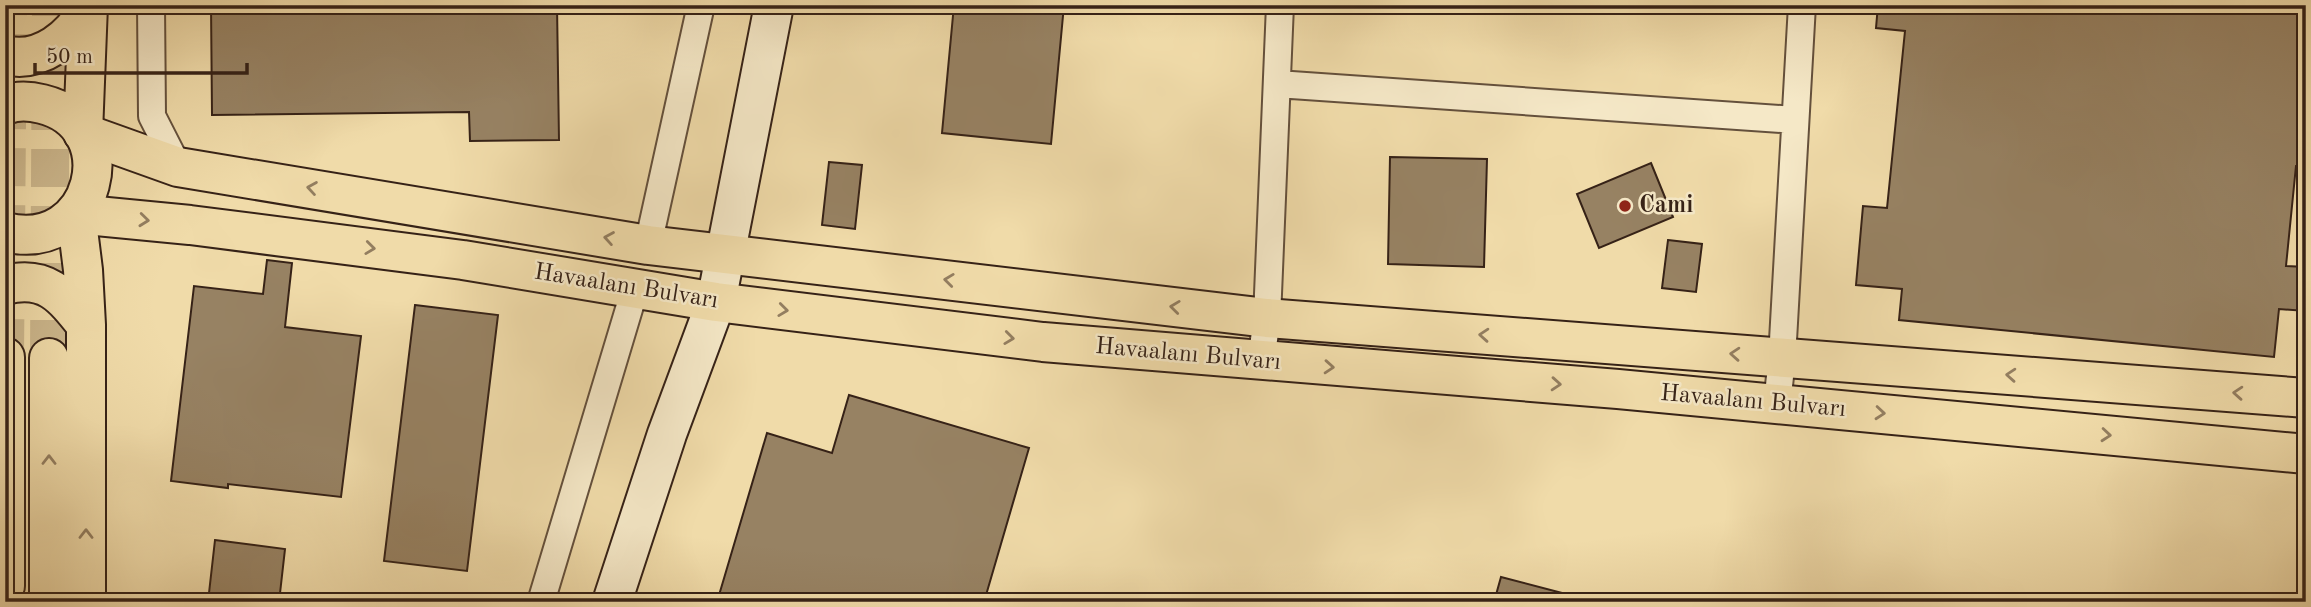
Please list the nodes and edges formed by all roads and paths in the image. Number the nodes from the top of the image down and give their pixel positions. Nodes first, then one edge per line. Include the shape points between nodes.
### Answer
1 (151, 5) edge
2 (701, 5) edge
3 (774, 5) edge
4 (1280, 5) edge
5 (1802, 5) edge
6 (88, 6) edge
7 (5, 55) edge
8 (1276, 84) junction
9 (5, 105) edge
10 (1796, 120) junction
11 (83, 133) junction
12 (178, 167) junction
13 (76, 214) junction
14 (5, 232) edge
15 (648, 245) junction
16 (725, 254) junction
17 (5, 285) edge
18 (635, 289) junction
19 (1129, 301) junction
20 (716, 302) junction
21 (1219, 312) junction
22 (1267, 318) junction
23 (86, 325) junction
24 (1125, 349) junction
25 (5, 357) edge
26 (49, 358) tunnel mouth
27 (1214, 358) junction
28 (1782, 358) junction
29 (1261, 361) junction
30 (2306, 398) edge
31 (1777, 404) junction
32 (2306, 454) edge
33 (5, 586) edge
34 (49, 602) edge
35 (86, 602) edge
36 (541, 602) edge
37 (612, 602) edge

1 - 12 street via 152,116
2 - 15 street
3 - 16 street
4 - 8 street
5 - 10 street
6 - 7 main road via 74,29 46,51 17,58
6 - 11 main road
8 - 10 street
8 - 22 street
9 - 11 main road via 31,101 52,106 70,117
10 - 28 street
11 - 12 main road, Havaalanı Bulvarı
11 - 13 main road via 92,153 93,175 88,196
15 -> 12 main road, Havaalanı Bulvarı
13 - 14 main road via 60,227 40,234
13 -> 18 main road, Havaalanı Bulvarı via 463,260
13 - 23 main road
15 - 16 main road, Havaalanı Bulvarı
15 - 18 main road
19 -> 16 main road, Havaalanı Bulvarı
16 - 20 street
17 - 23 main road via 18,281 45,286 65,299
18 - 20 main road, Havaalanı Bulvarı
18 - 36 street
21 -> 19 main road, Havaalanı Bulvarı
19 - 24 main road
20 -> 24 main road, Havaalanı Bulvarı
20 - 37 street
21 - 22 main road, Havaalanı Bulvarı
21 - 27 main road
28 -> 22 main road, Havaalanı Bulvarı
22 - 29 street
35 -> 23 main road
24 - 27 main road, Havaalanı Bulvarı
25 - 33 main road
34 -> 26 main road
27 - 29 main road, Havaalanı Bulvarı
30 -> 28 main road, Havaalanı Bulvarı
28 - 31 street
29 -> 31 main road, Havaalanı Bulvarı
31 -> 32 main road, Havaalanı Bulvarı

